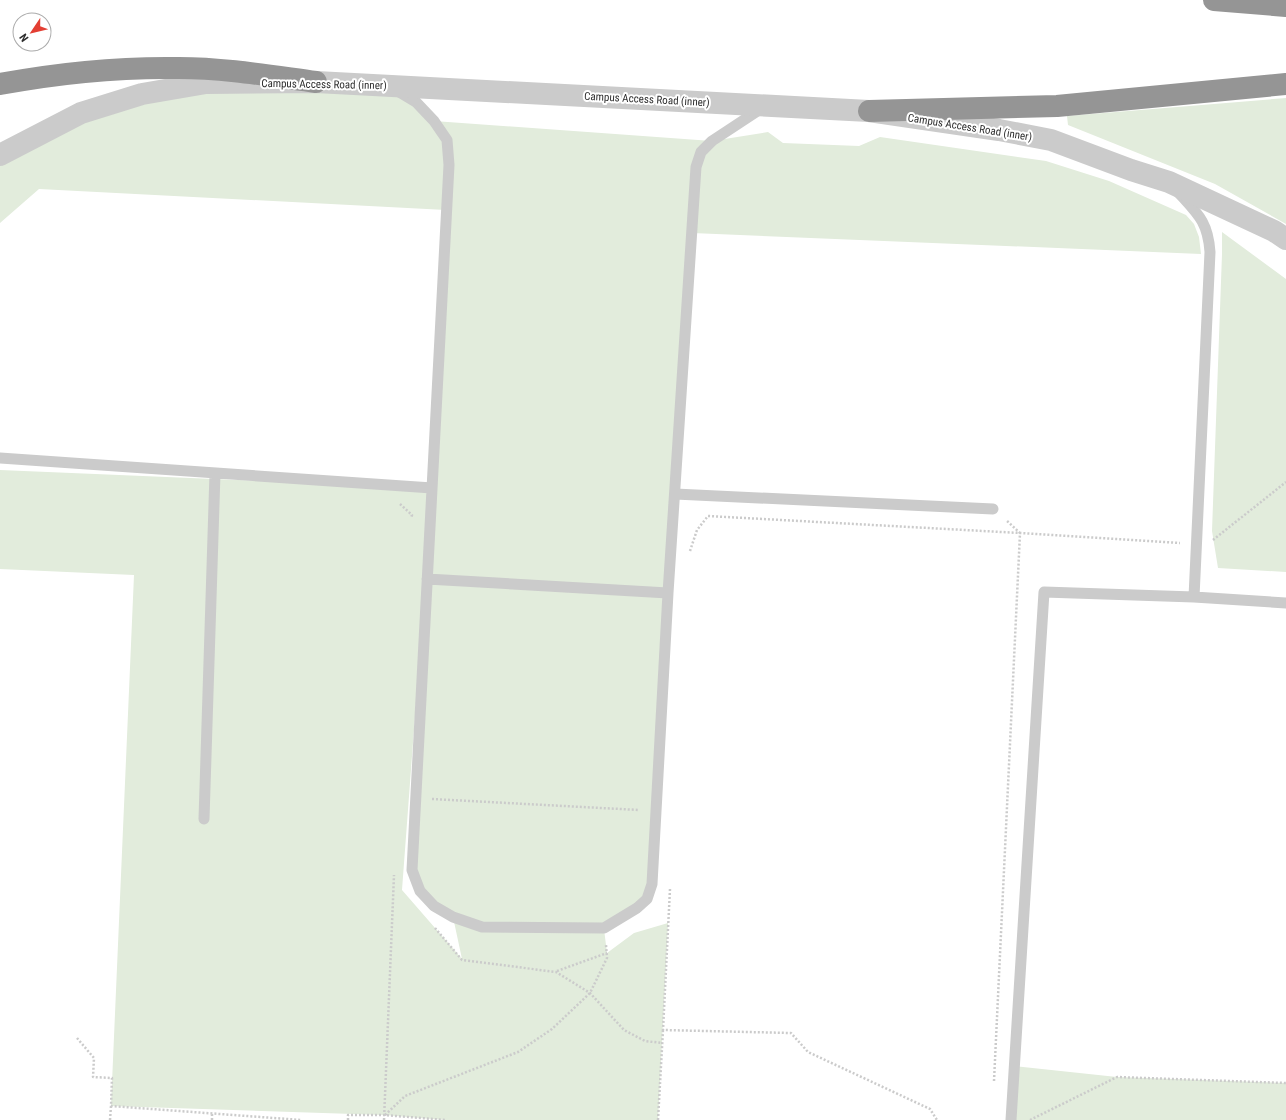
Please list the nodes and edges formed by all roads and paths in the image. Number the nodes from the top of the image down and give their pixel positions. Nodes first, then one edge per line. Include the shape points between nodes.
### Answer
1 (1214, 0) edge
2 (1286, 6) edge
3 (316, 82) junction
4 (0, 84) edge
5 (1286, 84) edge
6 (388, 86) junction
7 (765, 106) junction
8 (869, 111) junction
9 (0, 155) edge
10 (1169, 182) junction
11 (1286, 239) edge
12 (0, 458) edge
13 (215, 473) junction
14 (1286, 482) edge
15 (432, 488) junction
16 (675, 494) junction
17 (396, 502) dead end
18 (993, 508) joint
19 (411, 523) dead end
20 (1020, 533) junction
21 (1197, 544) junction
22 (689, 559) dead end
23 (427, 579) junction
24 (668, 594) junction
25 (1194, 597) junction
26 (1286, 604) edge
27 (204, 819) dead end
28 (394, 881) dead end
29 (399, 886) dead end
30 (433, 926) dead end
31 (604, 928) junction
32 (607, 953) junction
33 (556, 972) junction
34 (590, 993) junction
35 (663, 1030) dead end
36 (77, 1038) dead end
37 (662, 1043) junction
38 (1286, 1083) edge
39 (994, 1088) dead end
40 (111, 1106) junction
41 (212, 1114) junction
42 (384, 1115) junction
43 (110, 1120) edge
44 (212, 1120) edge
45 (301, 1120) edge
46 (348, 1120) edge
47 (384, 1120) edge
48 (445, 1120) edge
49 (658, 1120) edge
50 (1011, 1120) edge
51 (1030, 1120) edge

1 - 2 highway
3 - 4 highway via 223,70 179,68 91,71
3 - 6 street, Campus Access Road (inner)
3 - 9 street, Campus Access Road (inner) via 206,83 142,94 81,113
5 - 8 highway via 1057,106
6 - 7 street, Campus Access Road (inner)
6 - 15 lane via 416,102 447,140 449,165
7 - 8 street, Campus Access Road (inner)
7 - 16 lane via 712,141 701,152 696,167
8 - 10 street, Campus Access Road (inner) via 1052,140
10 - 11 street, Campus Access Road (inner) via 1274,230
10 - 21 lane via 1199,215 1209,234
12 - 13 lane
13 - 15 lane
13 - 27 lane
14 - 21 path via 1208,544
15 - 23 lane
16 - 18 lane
16 - 24 lane
17 - 19 path via 402,504 412,515
18 - 20 path
20 - 21 path
20 - 22 path via 708,516 697,530
20 - 39 path
21 - 25 lane
23 - 24 lane
23 - 31 lane via 412,870 420,891 434,906 453,917 482,927
24 - 31 lane via 652,884 647,899 632,912
25 - 26 lane
25 - 50 lane via 1044,592
28 - 29 path
30 - 33 path via 462,960
31 - 32 path
32 - 33 path
32 - 34 path
33 - 34 path
34 - 37 path via 624,1030 646,1041
34 - 42 path via 552,1029 518,1052 405,1096
35 - 37 path
36 - 40 path via 94,1058 93,1077 112,1078
37 - 49 path
38 - 51 path via 1117,1077
40 - 41 path
40 - 43 path
41 - 44 path
41 - 45 path
42 - 46 path via 348,1115
42 - 47 path
42 - 48 path

